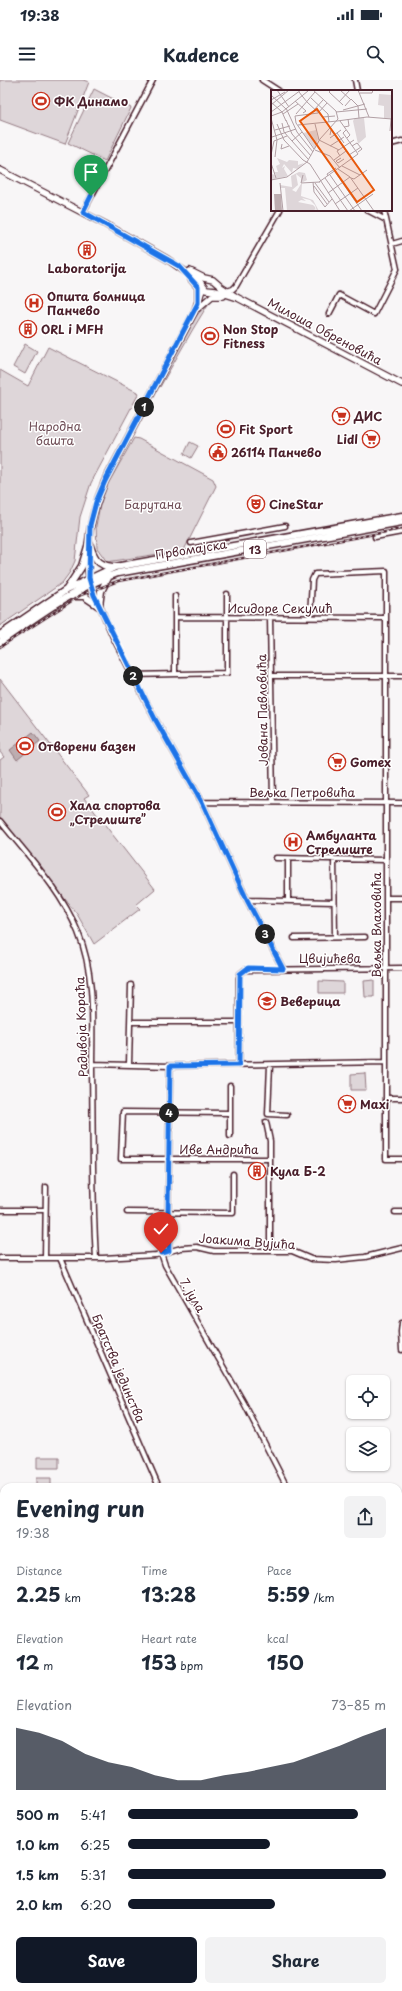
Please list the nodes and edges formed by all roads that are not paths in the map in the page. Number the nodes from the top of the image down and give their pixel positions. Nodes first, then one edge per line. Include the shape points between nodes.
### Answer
1 (153, 80) edge
2 (262, 80) edge
3 (355, 80) edge
4 (277, 90) edge
5 (357, 90) edge
6 (402, 141) edge
7 (392, 144) edge
8 (0, 170) edge
9 (279, 211) edge
10 (369, 211) edge
11 (384, 211) edge
12 (83, 212) junction
13 (386, 220) junction
14 (402, 241) edge
15 (392, 244) junction
16 (179, 266) junction
17 (397, 269) junction
18 (185, 271) junction
19 (401, 273) edge
20 (208, 279) junction
21 (215, 282) junction
22 (203, 286) junction
23 (212, 291) junction
24 (229, 293) junction
25 (197, 308) junction
26 (329, 314) dead end
27 (402, 384) edge
28 (402, 516) edge
29 (402, 522) edge
30 (285, 526) dead end
31 (402, 532) edge
32 (375, 538) dead end
33 (89, 543) junction
34 (191, 543) dead end
35 (115, 567) junction
36 (109, 576) junction
37 (90, 581) junction
38 (66, 593) junction
39 (227, 594) dead end
40 (175, 596) dead end
41 (99, 606) junction
42 (175, 617) junction
43 (270, 617) junction
44 (310, 617) junction
45 (227, 618) junction
46 (385, 618) junction
47 (0, 635) edge
48 (0, 642) edge
49 (175, 673) junction
50 (132, 675) junction
51 (272, 676) junction
52 (386, 676) junction
53 (402, 676) edge
54 (202, 802) junction
55 (273, 802) junction
56 (387, 803) junction
57 (402, 803) edge
58 (0, 822) edge
59 (276, 858) dead end
60 (288, 859) junction
61 (334, 859) junction
62 (386, 860) junction
63 (387, 898) junction
64 (402, 898) edge
65 (247, 900) junction
66 (288, 901) junction
67 (334, 902) junction
68 (335, 937) junction
69 (365, 937) dead end
70 (294, 938) dead end
71 (386, 968) junction
72 (402, 968) edge
73 (283, 969) junction
74 (131, 985) dead end
75 (131, 1022) junction
76 (239, 1022) junction
77 (386, 1062) junction
78 (92, 1064) junction
79 (129, 1065) junction
80 (239, 1065) junction
81 (270, 1065) junction
82 (170, 1066) junction
83 (230, 1086) dead end
84 (387, 1098) junction
85 (402, 1098) edge
86 (169, 1113) junction
87 (230, 1113) junction
88 (287, 1115) dead end
89 (266, 1122) dead end
90 (230, 1136) dead end
91 (168, 1158) junction
92 (269, 1159) junction
93 (402, 1159) edge
94 (233, 1174) dead end
95 (46, 1187) dead end
96 (0, 1210) edge
97 (45, 1210) junction
98 (127, 1212) dead end
99 (395, 1212) dead end
100 (402, 1212) edge
101 (168, 1213) junction
102 (402, 1248) edge
103 (169, 1251) junction
104 (270, 1251) junction
105 (161, 1253) junction
106 (0, 1258) edge
107 (45, 1258) junction
108 (60, 1258) junction
109 (96, 1258) junction
110 (402, 1322) edge
111 (402, 1350) edge
112 (157, 1483) edge
113 (285, 1483) edge

1 - 12 street
2 - 4 street
3 - 5 street
6 - 7 street
8 - 12 street
9 - 24 street via 236,286
10 - 13 street
11 - 13 street
12 - 16 street
13 - 15 street
14 - 15 street
15 - 17 street
16 - 18 street
16 - 20 street
17 - 19 street
17 - 26 street via 374,314 339,295
18 - 22 street
18 - 25 street via 198,287
20 - 21 street
20 - 22 street
21 - 23 street via 216,287
21 - 24 street
22 - 23 street via 206,290
22 - 25 street
23 - 24 street, Милоша Обреновића
23 - 25 street
24 - 25 street via 214,295
24 - 27 street, Милоша Обреновића
25 - 33 street via 105,481 93,512
28 - 35 main road, Првомајска / 13
29 - 36 main road, Првомајска / 13
30 - 34 street
31 - 32 street
33 - 35 main road via 100,564
33 - 37 street
33 - 38 main road via 82,566
35 - 37 main road, Првомајска / 13
36 - 37 main road, Првомајска / 13
36 - 41 main road via 101,591
37 - 38 main road, Првомајска / 13
37 - 41 street
38 - 41 main road via 80,595
38 - 47 main road, Првомајска / 13
38 - 48 main road, Првомајска / 13
39 - 45 street
40 - 42 street
41 - 50 street
42 - 45 street, Исидоре Секулић
42 - 49 street
43 - 44 street, Исидоре Секулић
43 - 45 street, Исидоре Секулић
43 - 51 street, Јована Павловића
44 - 46 street, Исидоре Секулић
44 - 46 street, Вељка Влаховића via 312,580 315,574 386,571
45 - 49 street via 227,673
46 - 52 street, Вељка Влаховића
49 - 50 street
50 - 54 street
51 - 52 street
51 - 55 street, Јована Павловића
52 - 53 street
52 - 56 street, Вељка Влаховића
54 - 55 street, Вељка Петровића
54 - 65 street
55 - 56 street, Вељка Петровића
56 - 57 street, Вељка Петровића
56 - 62 street, Вељка Влаховића
58 - 78 street, Радивоја Кораћа via 57,894 78,933 87,960 91,985
59 - 60 street
60 - 61 street
60 - 66 street
61 - 62 street
61 - 67 street
62 - 63 street, Вељка Влаховића
63 - 64 street
63 - 71 street, Вељка Влаховића
65 - 66 street
65 - 73 street
66 - 67 street
67 - 68 street
68 - 69 street
68 - 70 street
71 - 72 street, Цвијићева
71 - 73 street, Цвијићева
71 - 77 street, Вељка Влаховића
73 - 76 street, Цвијићева via 248,968 242,972 239,978
74 - 75 street
75 - 76 street
75 - 79 street
76 - 80 street
77 - 81 street
77 - 84 street, Вељка Влаховића
78 - 79 street
78 - 109 street, Радивоја Кораћа
79 - 82 street
80 - 81 street
80 - 82 street
81 - 88 street via 268,1114
82 - 86 street
83 - 87 street
84 - 85 street
84 - 93 street, Вељка Влаховића via 386,1159
86 - 87 street
86 - 91 street
86 - 91 street, Иве Андрића via 123,1112 122,1159
87 - 90 street
89 - 92 street via 270,1141
91 - 92 street, Иве Андрића
91 - 101 street
92 - 104 street
94 - 101 street via 233,1213
95 - 97 street
96 - 97 street
97 - 107 street
98 - 101 street
99 - 100 street
101 - 103 street
102 - 104 street, Јоакима Вујића via 365,1257 336,1260 311,1259 292,1251
103 - 104 street, Јоакима Вујића via 197,1247 214,1251
103 - 105 street, Јоакима Вујића
105 - 109 street
105 - 113 street, 7. јула via 165,1265 244,1403
106 - 107 street
107 - 108 street
108 - 109 street
108 - 112 street, Братства јединства
110 - 111 street

